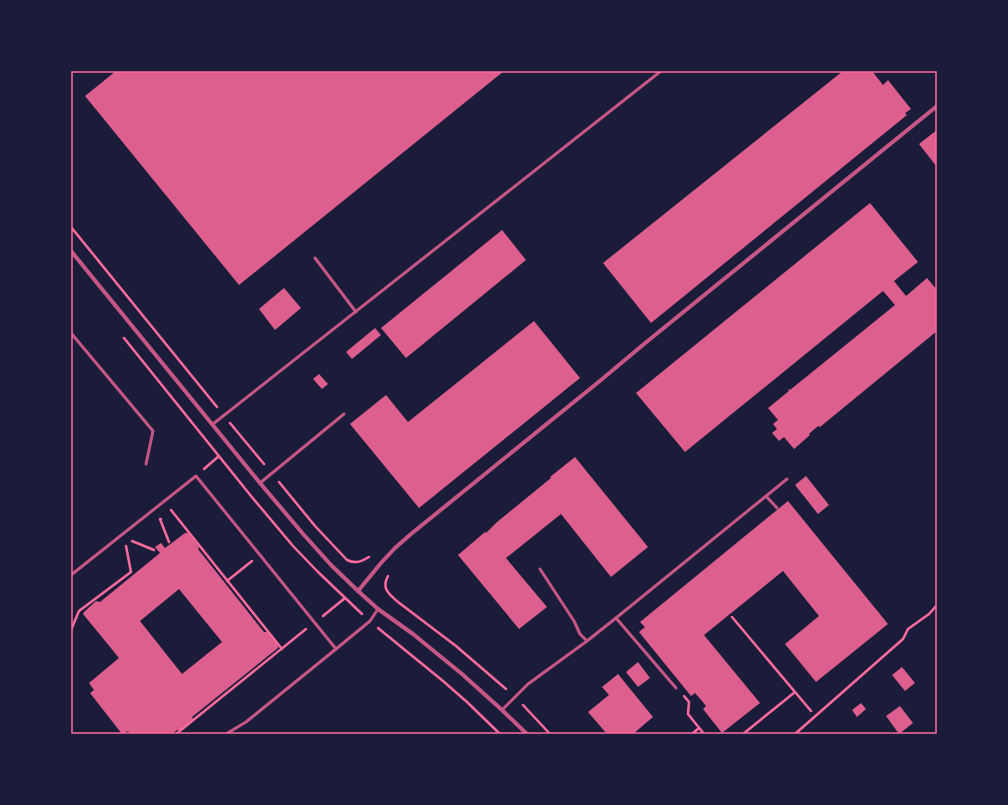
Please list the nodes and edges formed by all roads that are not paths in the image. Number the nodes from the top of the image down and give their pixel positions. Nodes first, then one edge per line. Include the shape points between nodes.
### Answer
1 (661, 71) edge
2 (937, 106) edge
3 (71, 251) edge
4 (315, 258) dead end
5 (356, 312) junction
6 (71, 333) edge
7 (344, 414) dead end
8 (213, 424) junction
9 (146, 464) dead end
10 (787, 479) dead end
11 (260, 483) junction
12 (766, 496) junction
13 (777, 508) dead end
14 (540, 569) dead end
15 (71, 575) edge
16 (358, 591) junction
17 (378, 608) junction
18 (616, 618) junction
19 (587, 641) junction
20 (336, 649) junction
21 (676, 688) road end
22 (502, 710) junction
23 (226, 734) edge
24 (527, 734) edge

1 - 5 lane
2 - 16 street via 411,534 381,563
3 - 8 street
4 - 5 lane
5 - 8 lane
6 - 9 lane via 153,431
7 - 11 lane
8 - 11 street
10 - 12 lane
11 - 16 street via 331,565
12 - 13 lane
12 - 18 lane
14 - 19 lane via 580,634
15 - 20 lane via 124,536 196,476
16 - 17 street
17 - 20 lane via 370,621
17 - 22 street via 462,674
18 - 19 lane
18 - 21 lane
19 - 22 lane via 528,684
20 - 23 lane via 246,722
22 - 24 street

